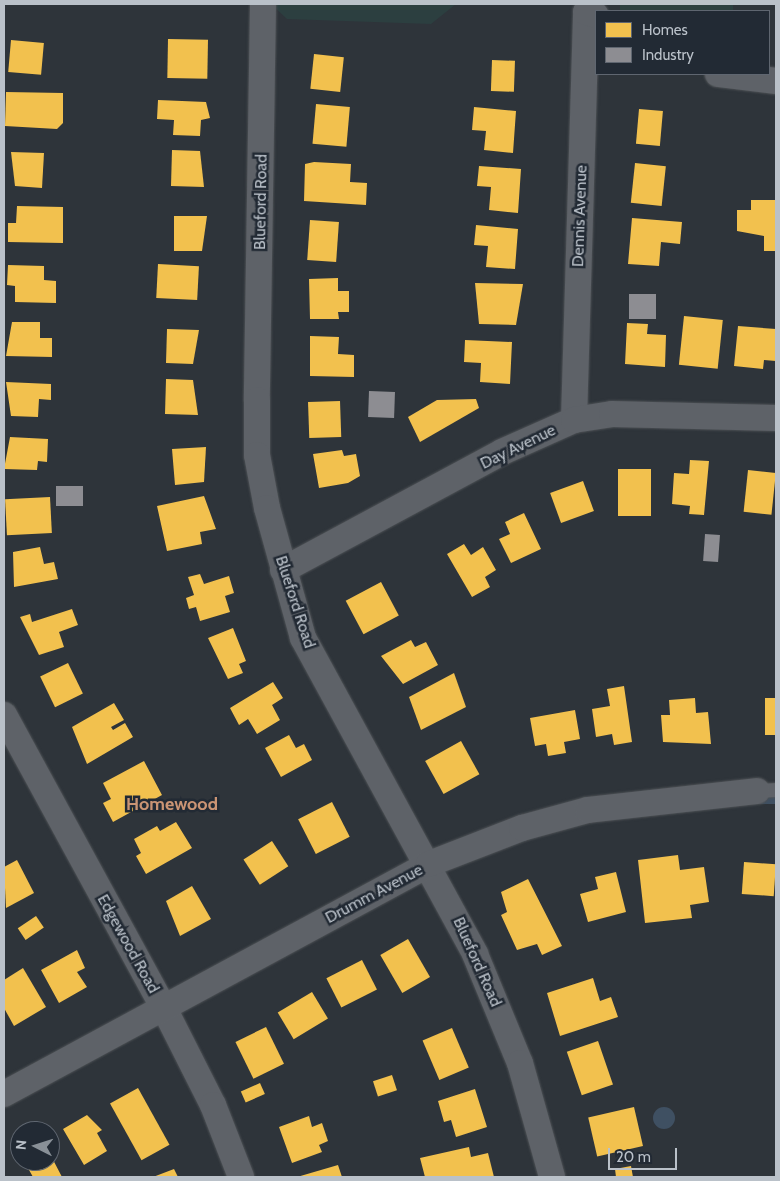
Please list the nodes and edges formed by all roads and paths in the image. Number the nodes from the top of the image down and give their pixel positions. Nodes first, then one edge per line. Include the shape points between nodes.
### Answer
1 (263, 4) edge
2 (591, 14) edge
3 (726, 75) edge
4 (776, 81) edge
5 (776, 418) edge
6 (574, 420) junction
7 (283, 570) junction
8 (4, 715) edge
9 (766, 791) edge
10 (429, 864) junction
11 (164, 1008) junction
12 (4, 1094) edge
13 (241, 1177) edge
14 (552, 1177) edge

1 - 7 street, Blueford Road via 258,455
2 - 6 street, Dennis Avenue
3 - 4 street
5 - 6 street, Day Avenue via 612,414
6 - 7 street, Day Avenue via 502,452
7 - 10 street, Blueford Road via 303,638
8 - 11 street, Edgewood Road
9 - 10 street, Drumm Avenue via 588,810 522,828
10 - 11 street, Drumm Avenue
10 - 14 street, Blueford Road via 475,954 520,1063
11 - 12 street, Drumm Avenue
11 - 13 street, Edgewood Road via 213,1105

